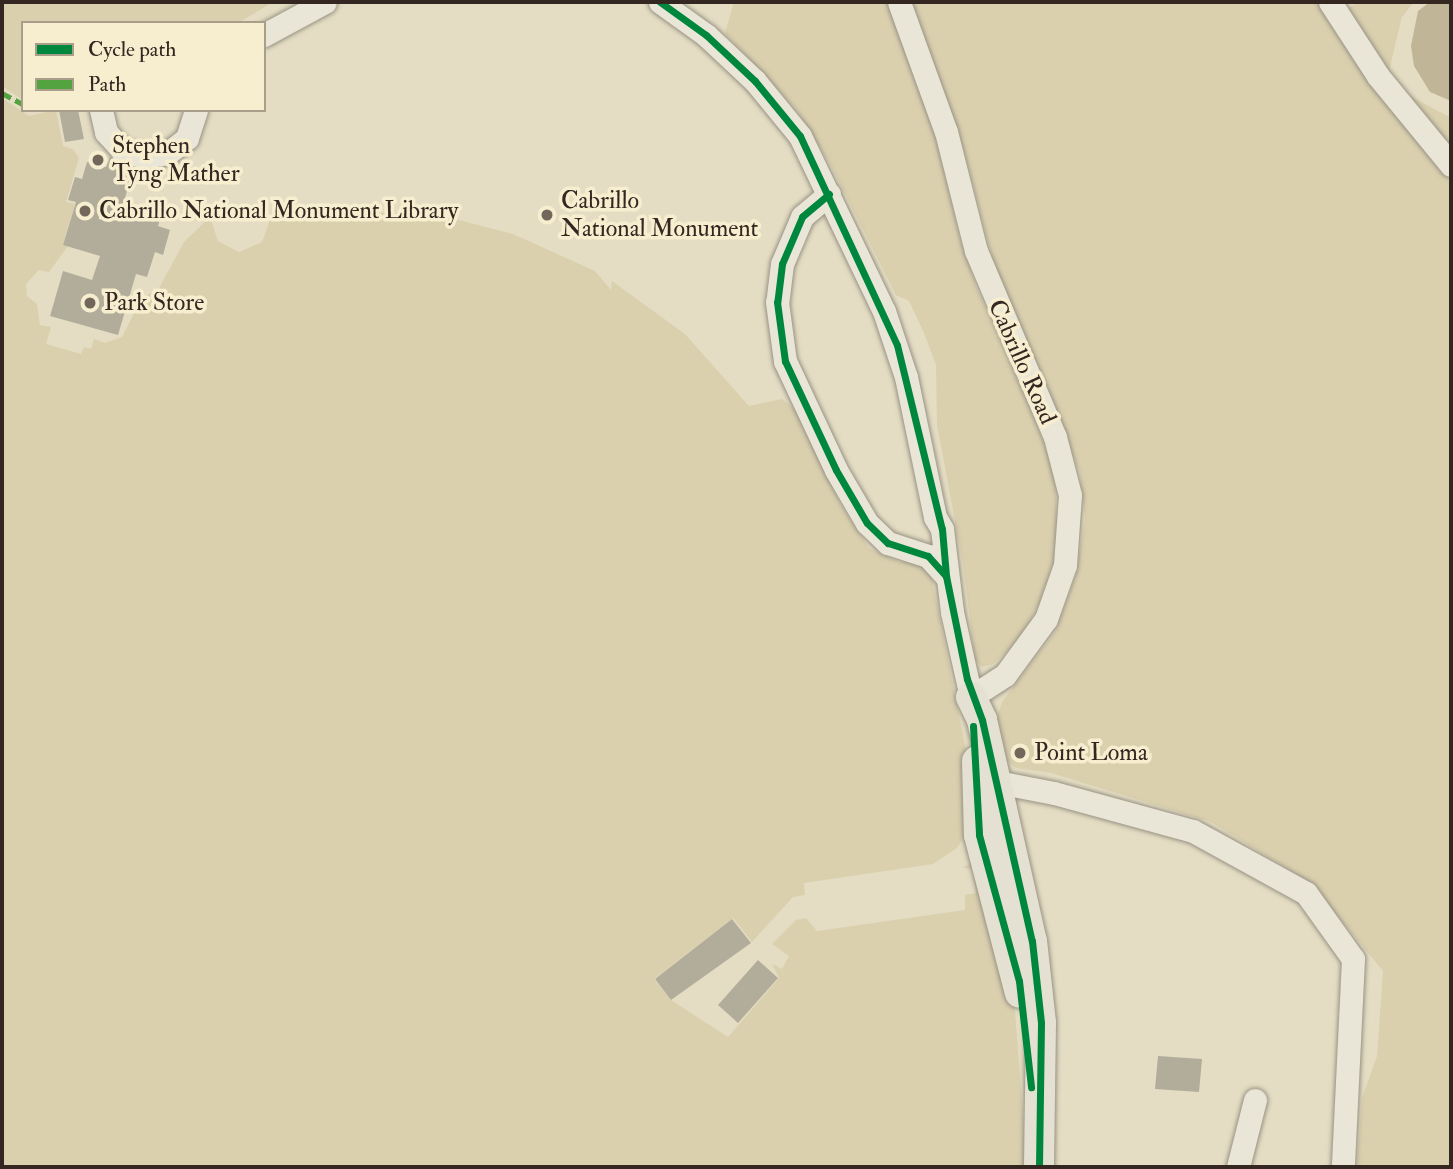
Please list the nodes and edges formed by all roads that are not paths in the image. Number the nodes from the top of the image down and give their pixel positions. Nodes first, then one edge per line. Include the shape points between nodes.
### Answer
1 (325, 2) edge
2 (660, 2) edge
3 (899, 2) edge
4 (1330, 2) edge
5 (266, 34) edge
6 (101, 112) edge
7 (195, 112) edge
8 (1451, 165) edge
9 (829, 194) junction
10 (935, 517) junction
11 (902, 547) junction
12 (946, 576) junction
13 (971, 696) junction
14 (997, 782) junction
15 (1255, 1100) dead end
16 (1038, 1125) junction
17 (1039, 1167) edge
18 (1238, 1167) edge
19 (1343, 1167) edge

1 - 5 street
2 - 9 street via 706,35 755,81 800,136
3 - 13 street, Cabrillo Road via 946,132 976,251 1055,437 1070,495 1065,565 1046,619 1005,675
4 - 8 street via 1378,76
6 - 7 street via 106,132 122,150 145,157 168,153 187,138
9 - 10 street via 897,345
9 - 11 street via 802,217 785,254 776,302 779,341 795,387 853,500 878,535
10 - 11 street via 927,532
10 - 12 street via 948,561
11 - 12 street via 928,556
12 - 13 street
13 - 14 main road
13 - 16 main road via 979,835 1019,981
14 - 16 main road via 1037,979
14 - 19 street via 1193,831 1306,893 1353,959
15 - 18 street
16 - 17 main road

